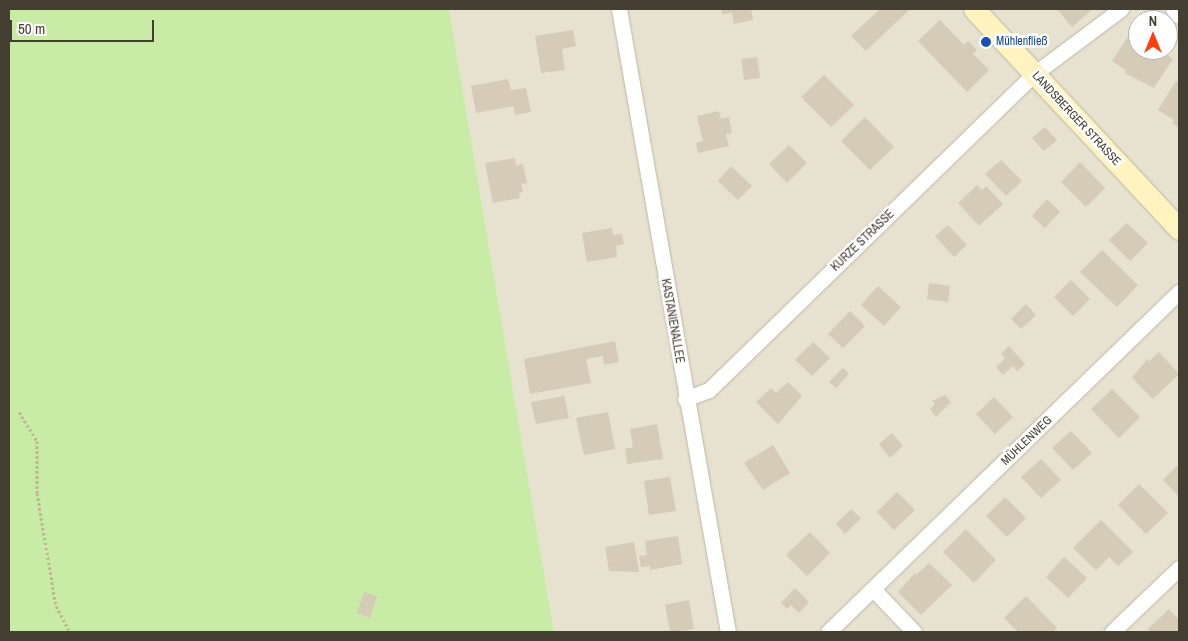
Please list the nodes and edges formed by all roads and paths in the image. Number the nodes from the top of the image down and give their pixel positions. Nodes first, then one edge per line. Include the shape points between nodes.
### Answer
1 (619, 9) edge
2 (974, 9) edge
3 (1119, 9) edge
4 (1173, 9) edge
5 (1179, 16) edge
6 (1034, 74) junction
7 (1179, 229) edge
8 (1179, 292) edge
9 (685, 399) junction
10 (19, 412) dead end
11 (1179, 568) edge
12 (874, 590) junction
13 (70, 632) edge
14 (728, 632) edge
15 (828, 632) edge
16 (914, 632) edge
17 (1112, 632) edge

1 - 9 street, KASTANIENALLEE
2 - 6 main road, LANDSBERGER STRASSE
3 - 6 street, KURZE STRASSE
4 - 5 street
6 - 7 main road, LANDSBERGER STRASSE
6 - 9 street, KURZE STRASSE via 709,390
8 - 12 street, MÜHLENWEG
9 - 14 street, KASTANIENALLEE
10 - 13 path via 37,441 37,493 54,596
11 - 17 street
12 - 15 street, MÜHLENWEG
12 - 16 street

